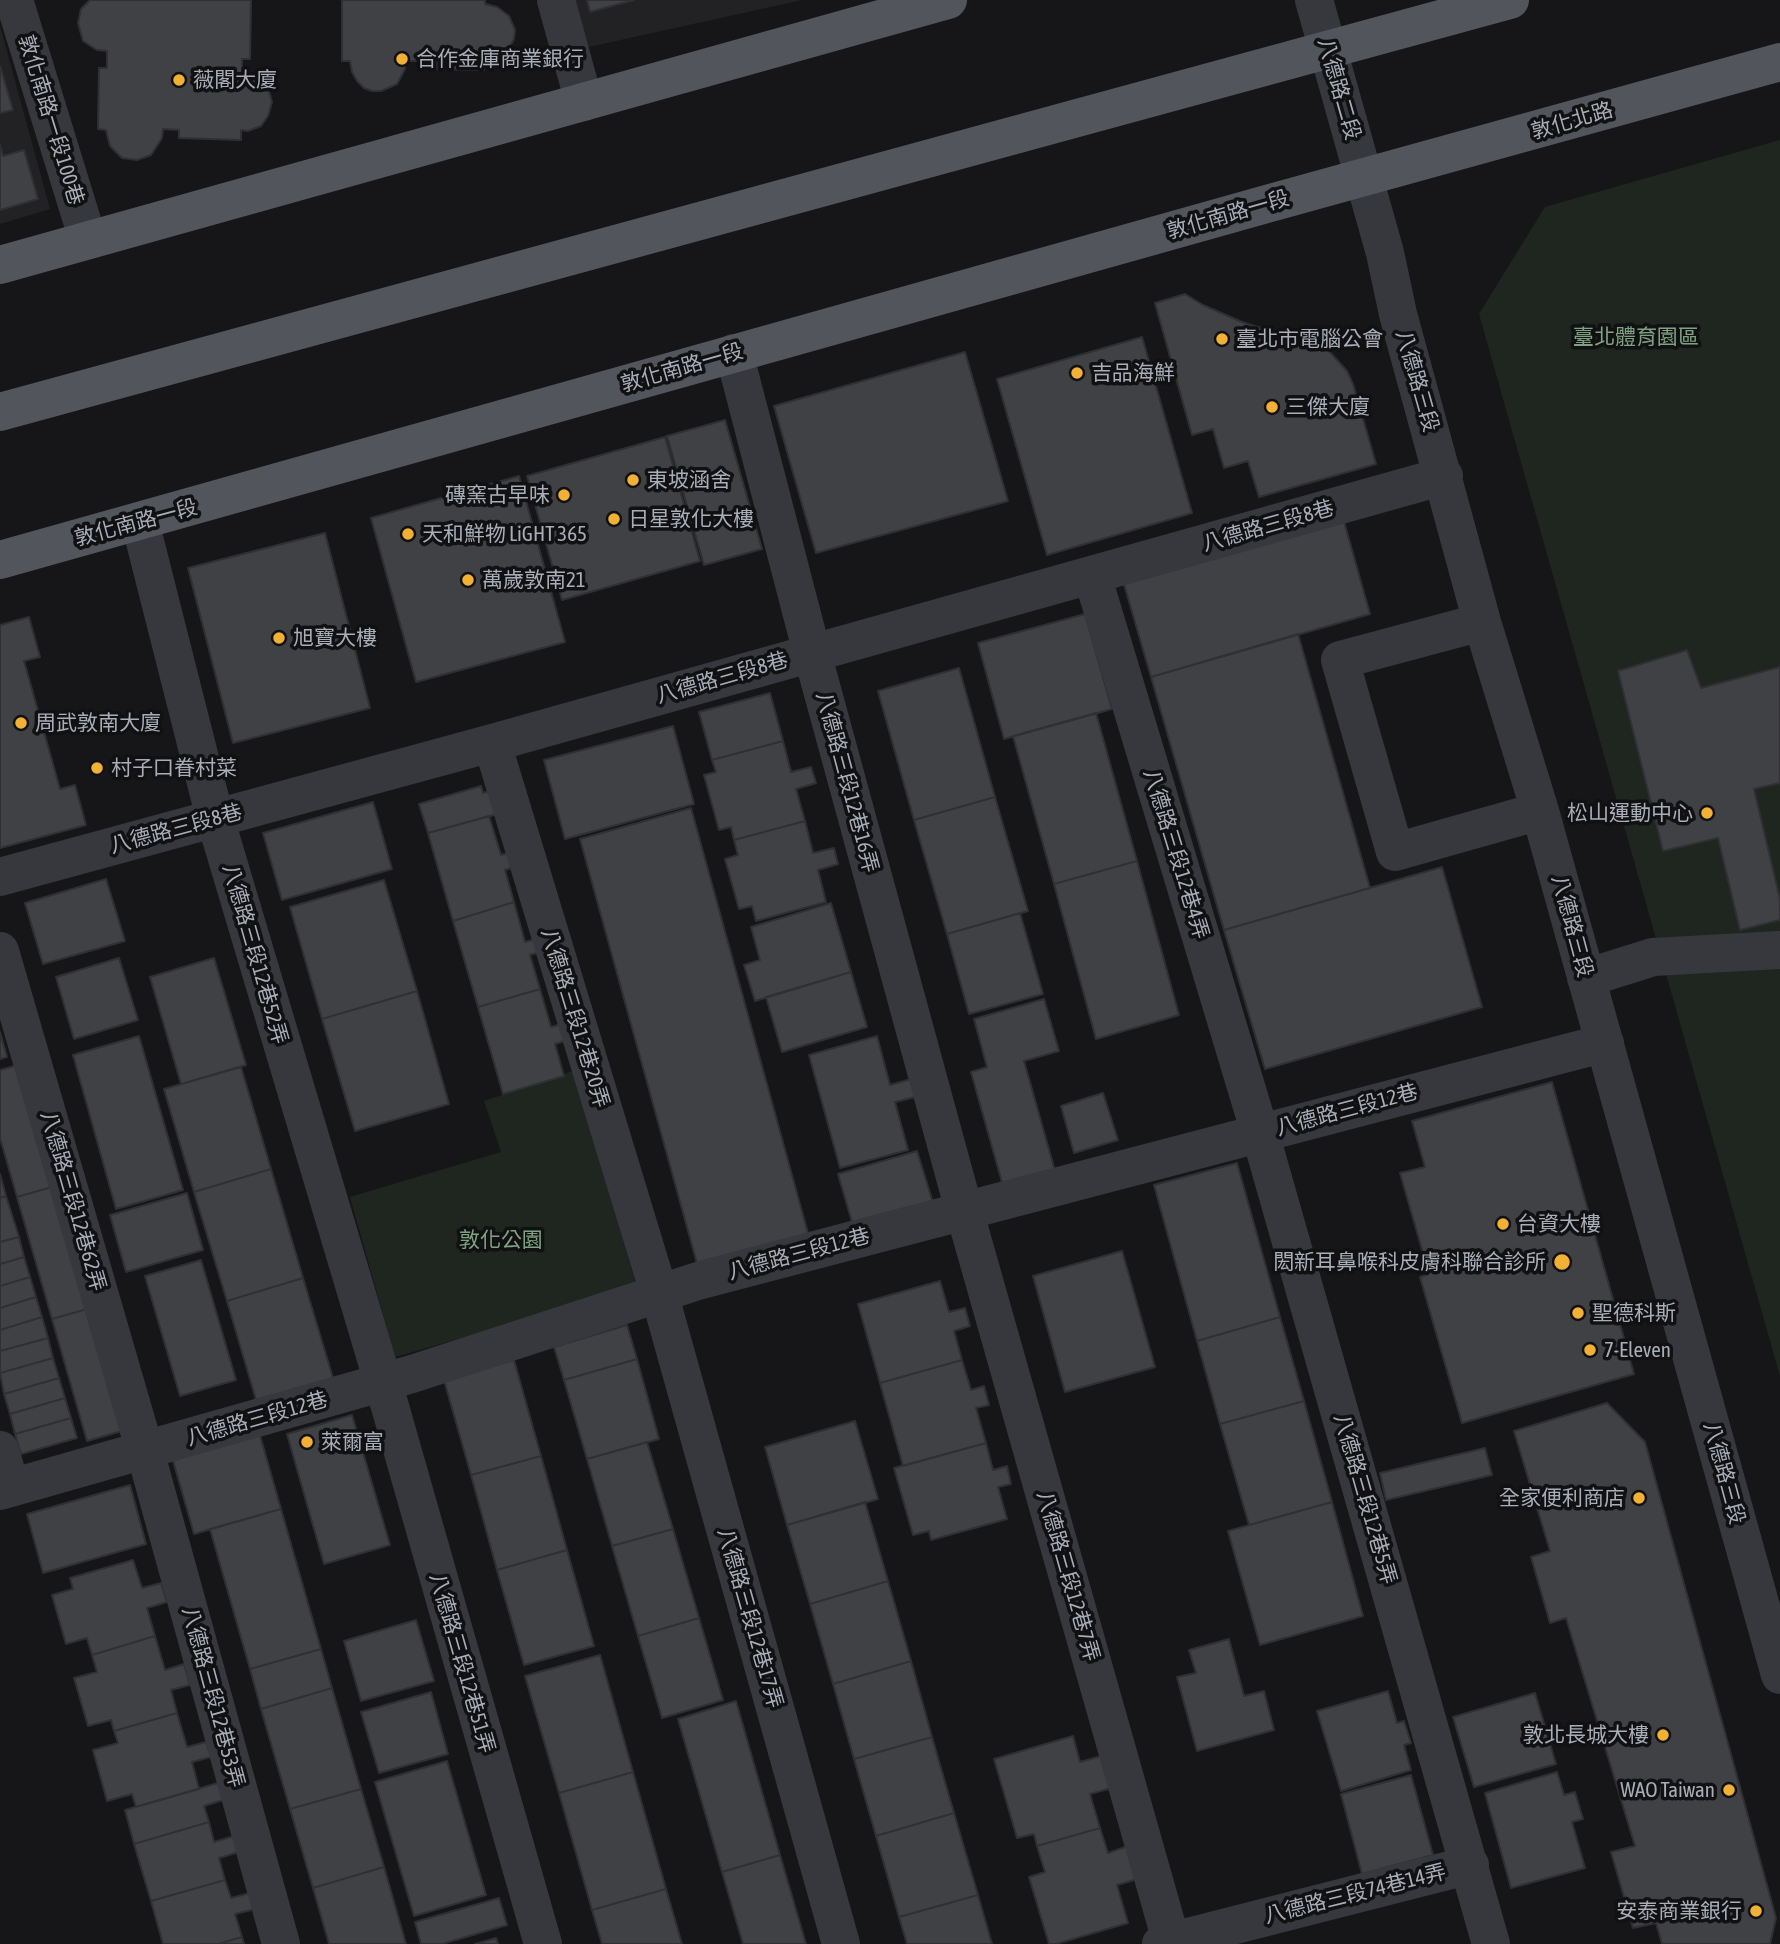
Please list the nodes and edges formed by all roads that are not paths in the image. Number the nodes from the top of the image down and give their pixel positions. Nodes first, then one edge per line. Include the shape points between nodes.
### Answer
1 (14, 0) edge
2 (556, 0) edge
3 (947, 0) edge
4 (1314, 0) edge
5 (1510, 0) edge
6 (1328, 51) junction
7 (1780, 62) edge
8 (584, 102) junction
9 (1364, 178) junction
10 (88, 240) junction
11 (0, 265) edge
12 (734, 354) junction
13 (0, 412) edge
14 (1444, 476) junction
15 (140, 522) junction
16 (0, 560) edge
17 (1092, 575) junction
18 (1482, 622) junction
19 (812, 653) junction
20 (492, 743) junction
21 (1540, 811) junction
22 (215, 818) junction
23 (0, 877) edge
24 (0, 950) edge
25 (1780, 950) edge
26 (1586, 978) junction
27 (1605, 1043) junction
28 (1260, 1133) junction
29 (964, 1210) junction
30 (659, 1293) junction
31 (383, 1382) junction
32 (0, 1450) edge
33 (145, 1451) junction
34 (5, 1489) edge
35 (1780, 1675) edge
36 (1470, 1865) junction
37 (1168, 1943) edge
38 (281, 1944) edge
39 (542, 1944) edge
40 (841, 1944) edge
41 (1491, 1944) edge

1 - 10 street, 敦化南路一段100巷
2 - 8 street
3 - 8 main road
4 - 6 street, 八德路二段
5 - 6 main road
6 - 9 street, 八德路二段
6 - 13 main road
7 - 9 main road, 敦化北路
8 - 10 main road
9 - 12 main road, 敦化南路一段
9 - 14 street, 八德路三段
10 - 11 main road
12 - 15 main road, 敦化南路一段
12 - 19 street, 八德路三段12巷16弄
14 - 17 street, 八德路三段8巷
14 - 18 street, 八德路三段
15 - 16 main road, 敦化南路一段
15 - 22 street, 八德路三段12巷52弄
17 - 19 street, 八德路三段8巷
17 - 28 street, 八德路三段12巷4弄
18 - 21 street, 八德路三段
18 - 21 street via 1340,660 1395,852
19 - 20 street, 八德路三段8巷
19 - 29 street, 八德路三段12巷16弄
20 - 22 street, 八德路三段8巷
20 - 30 street, 八德路三段12巷20弄
21 - 26 street, 八德路三段
22 - 23 street, 八德路三段8巷
22 - 31 street, 八德路三段12巷52弄
24 - 33 street, 八德路三段12巷62弄
25 - 26 street via 1653,957
26 - 27 street, 八德路三段
27 - 28 street, 八德路三段12巷
27 - 35 street, 八德路三段
28 - 29 street, 八德路三段12巷
28 - 36 street, 八德路三段12巷5弄
29 - 30 street, 八德路三段12巷
29 - 37 street, 八德路三段12巷7弄
30 - 31 street, 八德路三段12巷
30 - 40 street, 八德路三段12巷17弄
31 - 33 street, 八德路三段12巷
31 - 39 street, 八德路三段12巷51弄
32 - 34 street
33 - 34 street, 八德路三段12巷
33 - 38 street, 八德路三段12巷53弄
36 - 37 street, 八德路三段74巷14弄
36 - 41 street, 八德路三段74巷14弄

